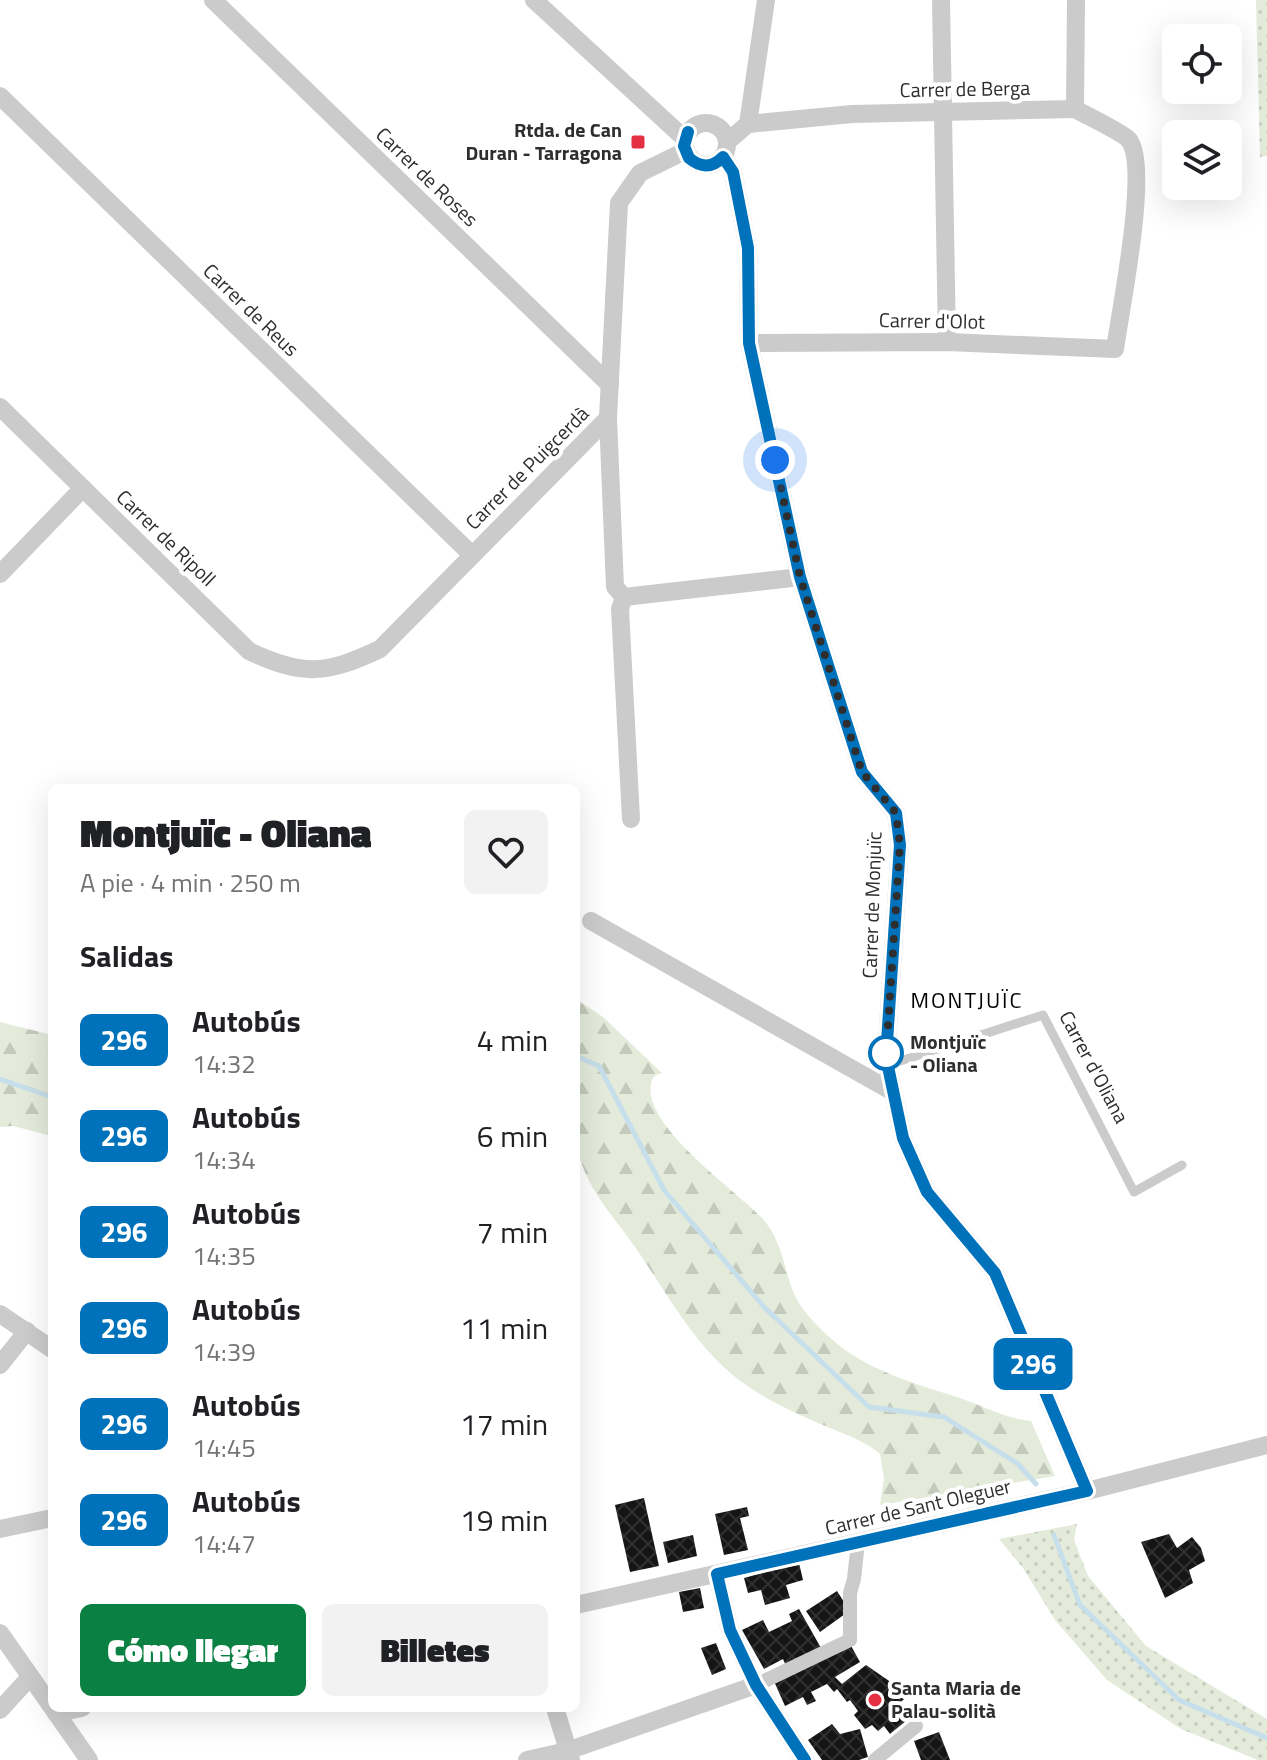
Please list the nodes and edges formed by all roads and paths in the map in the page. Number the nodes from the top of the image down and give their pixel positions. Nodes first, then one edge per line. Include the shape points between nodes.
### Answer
1 (213, 0) edge
2 (534, 0) edge
3 (766, 0) edge
4 (941, 0) edge
5 (1076, 0) edge
6 (0, 96) edge
7 (1075, 109) junction
8 (942, 112) junction
9 (748, 124) junction
10 (685, 145) junction
11 (725, 150) junction
12 (947, 342) junction
13 (749, 343) junction
14 (610, 385) junction
15 (0, 407) edge
16 (608, 418) junction
17 (83, 488) junction
18 (472, 555) junction
19 (0, 574) edge
20 (800, 577) junction
21 (624, 597) junction
22 (318, 669) joint
23 (631, 819) dead end
24 (591, 921) dead end
25 (888, 1065) junction
26 (893, 1092) junction
27 (1182, 1165) dead end
28 (0, 1314) edge
29 (27, 1331) junction
30 (48, 1346) edge
31 (0, 1365) edge
32 (1267, 1445) edge
33 (1087, 1491) junction
34 (48, 1519) edge
35 (0, 1529) edge
36 (858, 1542) junction
37 (717, 1574) junction
38 (580, 1604) edge
39 (0, 1633) edge
40 (30, 1677) junction
41 (756, 1685) junction
42 (48, 1702) edge
43 (0, 1710) edge
44 (61, 1712) edge
45 (556, 1712) edge
46 (56, 1713) joint
47 (916, 1726) dead end
48 (569, 1756) edge
49 (89, 1760) edge
50 (527, 1760) edge
51 (805, 1760) edge
52 (875, 1760) edge

1 - 14 street, Carrer de Roses
2 - 10 street
3 - 9 street
4 - 8 street
5 - 7 street
6 - 18 street, Carrer de Reus
7 - 8 street, Carrer de Berga
7 - 12 street, Carrer d'Olot via 1129,140 1137,161 1115,349
8 - 9 street, Carrer de Berga
8 - 12 street
9 - 11 street
10 - 11 street via 695,163 704,166
10 - 11 street via 691,129 704,123 718,127
10 - 14 street, Carrer de Puigcerdà via 640,173 619,203
11 - 13 street, Carrer de Monjuïc via 748,248
12 - 13 street, Carrer d'Olot
13 - 20 street, Carrer de Monjuïc
14 - 16 street, Carrer de Puigcerdà
15 - 17 street, Carrer de Ripoll
16 - 18 street, Carrer de Puigcerdà
16 - 21 street via 615,587
17 - 19 street
17 - 22 street, Carrer de Ripoll via 249,651 280,666
18 - 22 street, Carrer de Puigcerdà via 380,649 345,665
20 - 21 street
20 - 25 street, Carrer de Monjuïc via 862,772 896,813 900,845
21 - 23 street via 620,609
24 - 26 street
25 - 26 street, Carrer de Monjuïc
25 - 27 lane, Carrer d'Oliana via 1043,1015 1134,1192
26 - 33 street, Carrer de Monjuïc via 903,1138 927,1192 995,1273
28 - 29 street
29 - 30 street
29 - 31 street
32 - 33 street, Carrer de Sant Oleguer
33 - 36 street, Carrer de Sant Oleguer
34 - 35 street
36 - 37 street, Carrer de Sant Oleguer
36 - 41 street via 850,1640
37 - 38 street, Carrer de Sant Oleguer
37 - 41 street via 730,1630
39 - 40 street
40 - 42 street
40 - 43 street
41 - 48 street
41 - 51 street
44 - 46 street
45 - 48 street
46 - 49 street
47 - 52 street
48 - 50 street

